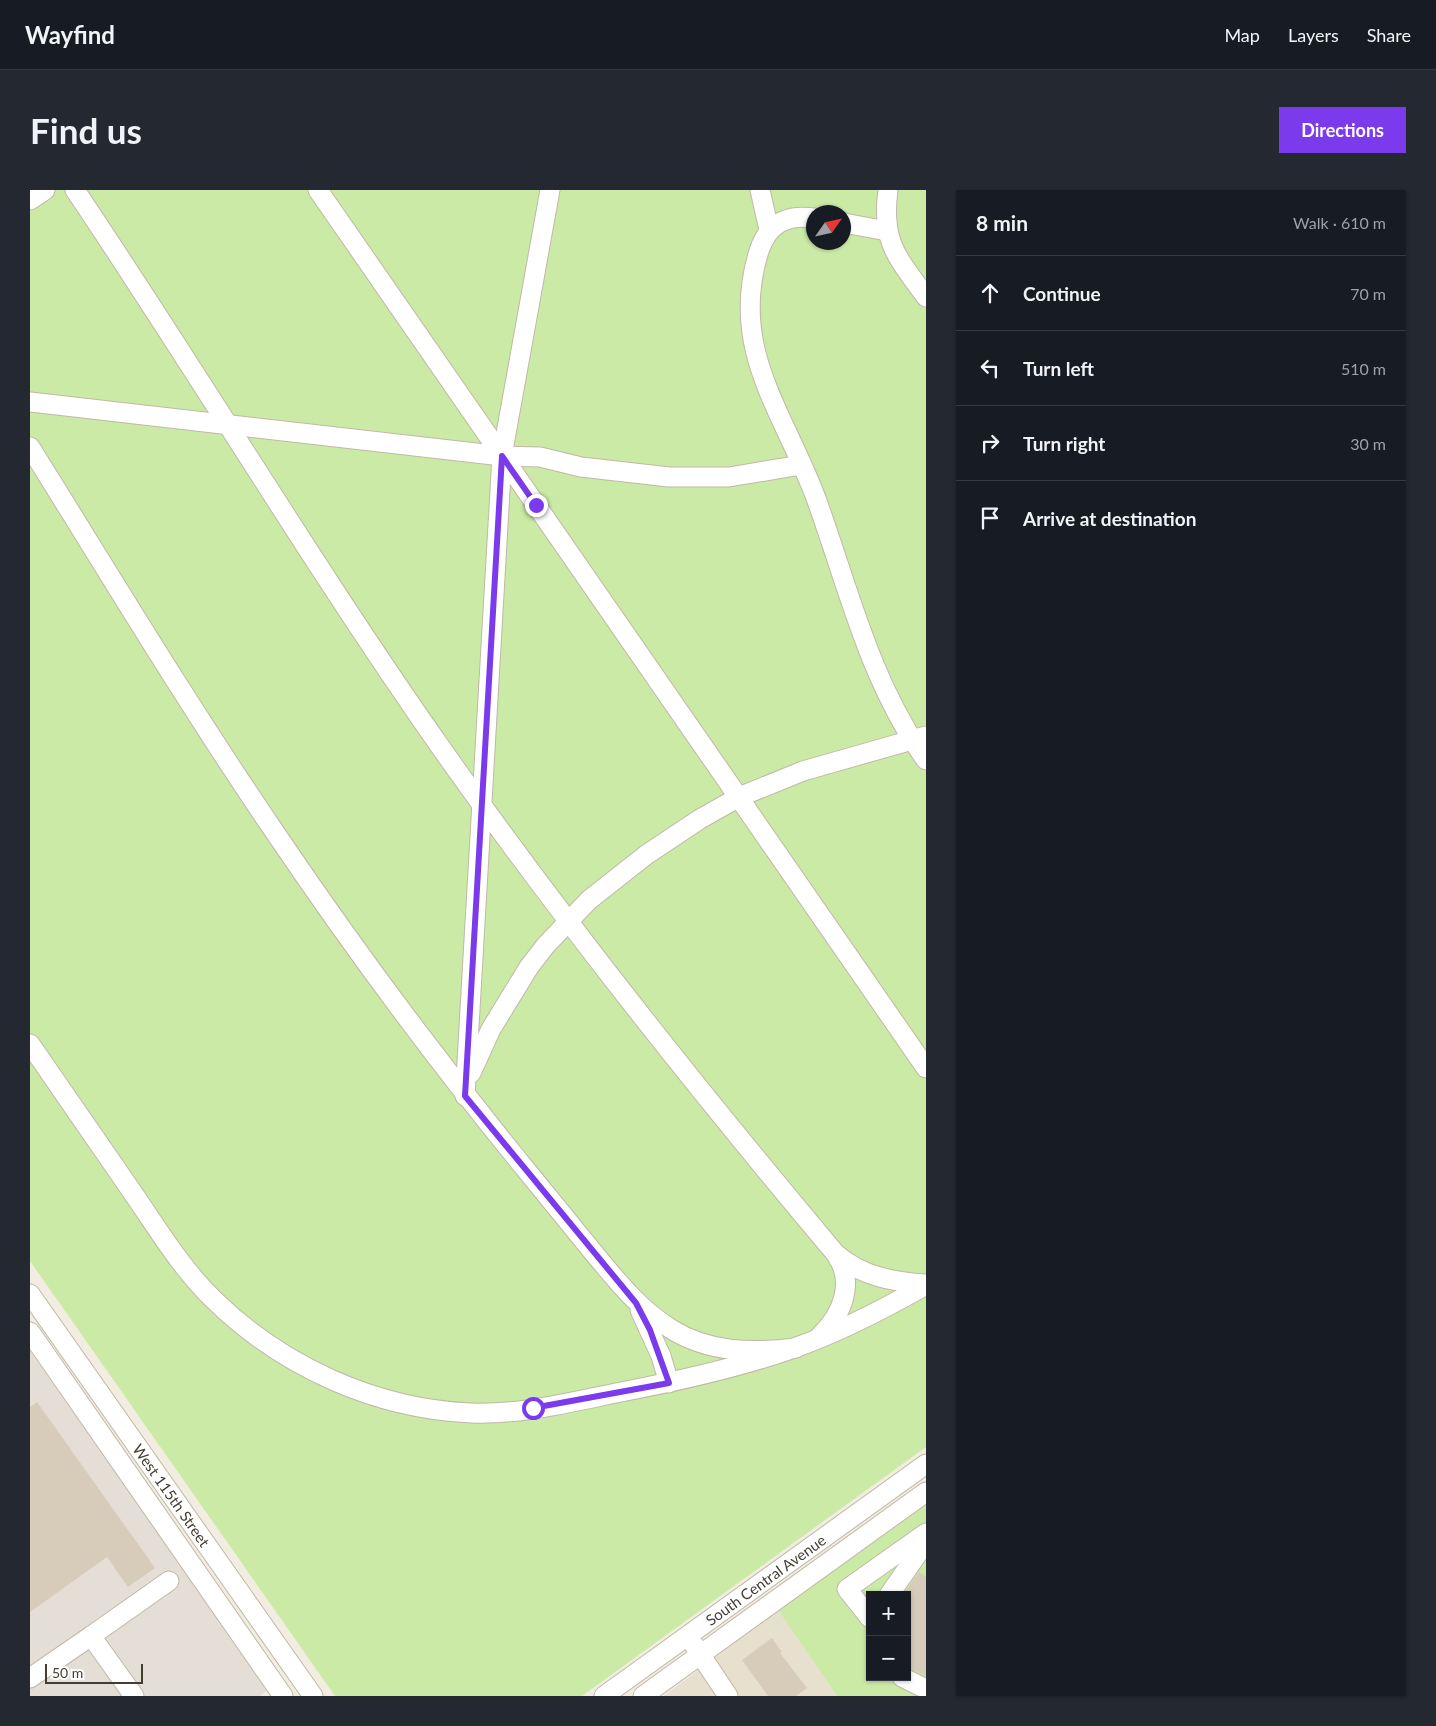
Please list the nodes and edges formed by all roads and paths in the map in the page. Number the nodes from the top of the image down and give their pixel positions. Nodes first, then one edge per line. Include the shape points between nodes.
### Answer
1 (75, 190) edge
2 (318, 190) edge
3 (550, 190) edge
4 (760, 190) edge
5 (888, 190) edge
6 (806, 218) edge
7 (851, 224) edge
8 (769, 230) junction
9 (887, 231) junction
10 (926, 297) edge
11 (30, 402) edge
12 (227, 425) junction
13 (30, 446) edge
14 (502, 456) junction
15 (801, 465) junction
16 (919, 738) edge
17 (926, 760) edge
18 (739, 797) junction
19 (481, 804) junction
20 (569, 921) junction
21 (30, 1044) edge
22 (926, 1068) edge
23 (465, 1096) junction
24 (835, 1253) junction
25 (926, 1285) edge
26 (30, 1294) edge
27 (636, 1303) junction
28 (30, 1332) edge
29 (816, 1340) junction
30 (796, 1348) junction
31 (669, 1383) junction
32 (926, 1464) edge
33 (926, 1492) edge
34 (926, 1533) edge
35 (924, 1550) edge
36 (169, 1581) dead end
37 (892, 1591) edge
38 (866, 1613) edge
39 (91, 1636) junction
40 (688, 1636) junction
41 (700, 1654) junction
42 (30, 1678) edge
43 (910, 1681) edge
44 (926, 1689) edge
45 (134, 1696) edge
46 (282, 1696) edge
47 (313, 1696) edge
48 (604, 1696) edge
49 (642, 1696) edge
50 (728, 1696) edge

1 - 12 street
2 - 14 street
3 - 14 street
4 - 8 street
5 - 9 street
6 - 8 street via 785,218
7 - 9 street
8 - 15 street via 754,269 748,310 750,327 765,382
9 - 10 street via 891,246
11 - 12 street
12 - 14 street
12 - 19 street via 364,636
13 - 23 street via 272,828 359,954
14 - 15 street via 540,457 581,467 669,477 729,476
14 - 18 street
14 - 19 street
15 - 16 street via 816,498 871,660 897,716
16 - 17 street
16 - 18 street via 803,771
18 - 20 street via 646,856 589,900
18 - 22 street
19 - 20 street
19 - 23 street
20 - 23 street via 529,967 491,1029 474,1063
20 - 24 street via 644,1020
21 - 31 street via 194,1279 256,1336 306,1367 360,1392 415,1406 471,1413 520,1410
23 - 27 street
24 - 25 street via 862,1272
24 - 29 street via 846,1275 843,1298 833,1322
25 - 29 street
26 - 47 street, West 115th Street
27 - 30 street via 672,1330 702,1344 762,1352
27 - 31 street via 650,1330
28 - 46 street, West 115th Street
29 - 30 street
30 - 31 street via 733,1368
32 - 40 street, South Central Avenue
33 - 41 street, South Central Avenue
34 - 38 street via 847,1589
35 - 37 street
36 - 39 street
39 - 42 street
39 - 45 street
40 - 41 street
40 - 48 street, South Central Avenue
41 - 49 street, South Central Avenue
41 - 50 street
43 - 44 street

